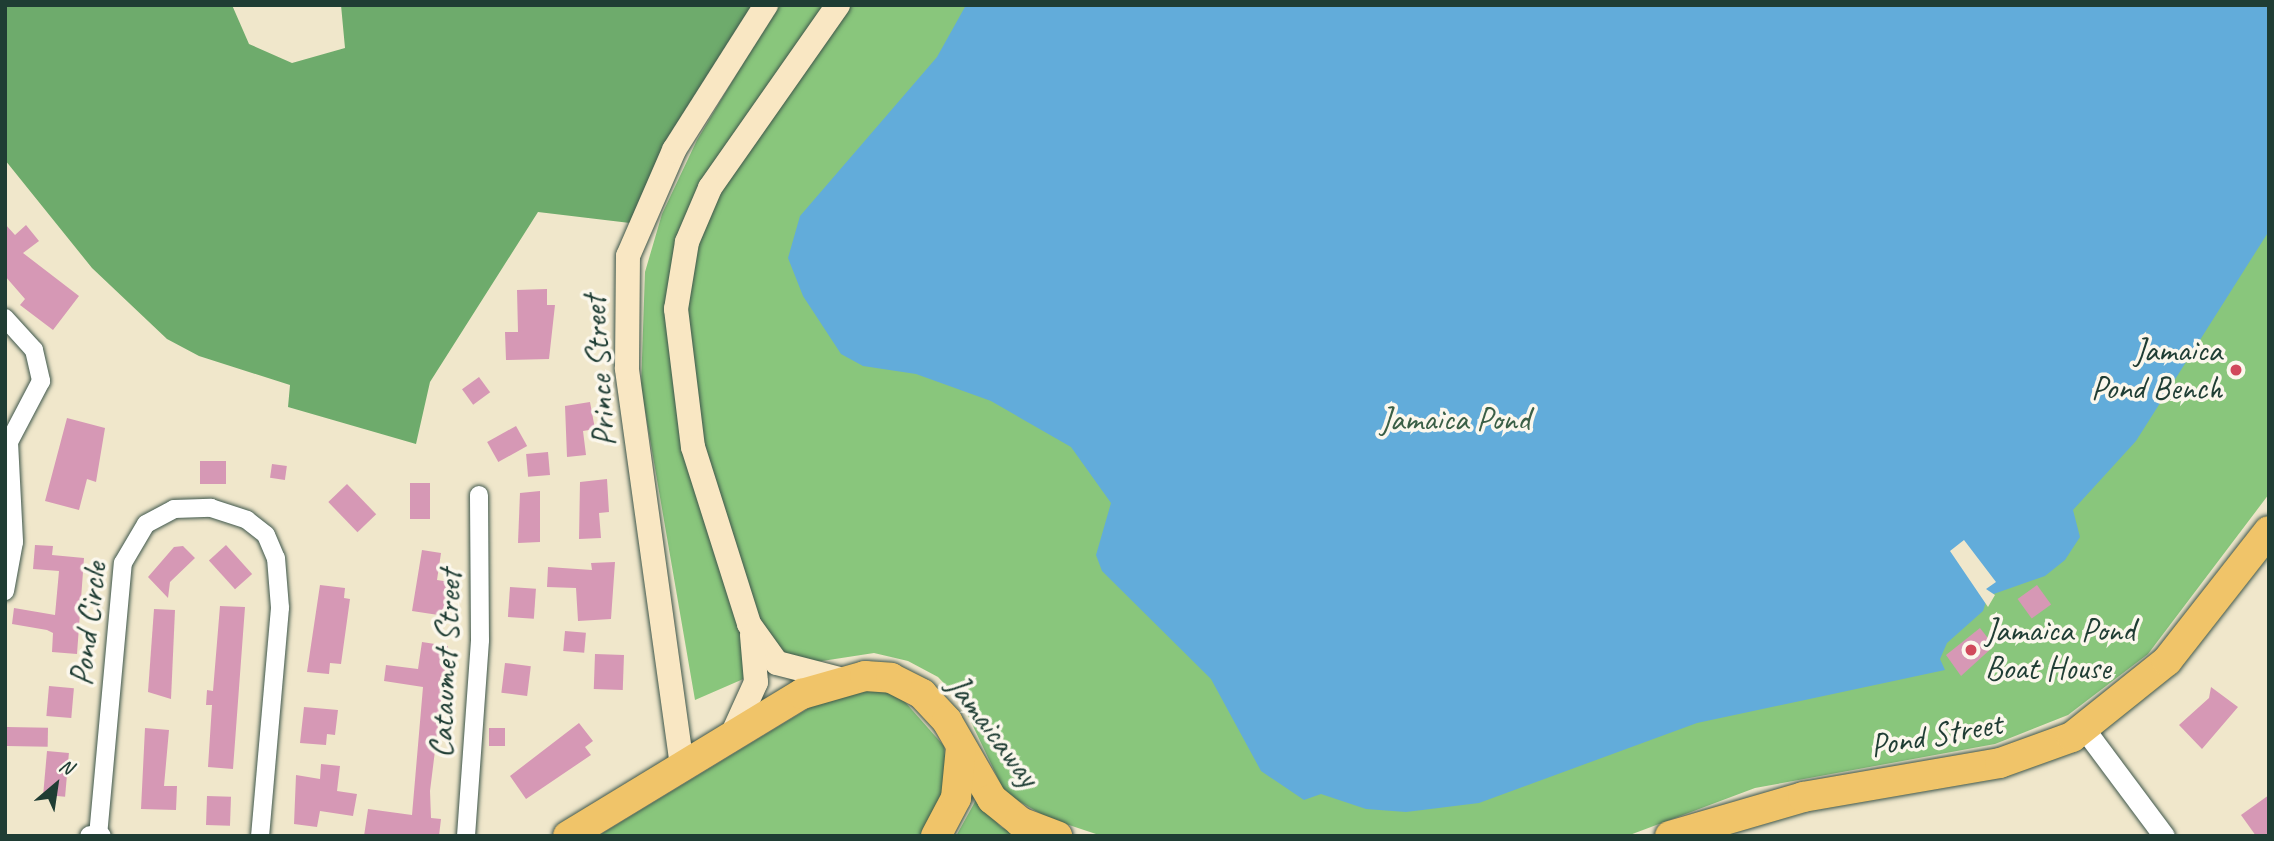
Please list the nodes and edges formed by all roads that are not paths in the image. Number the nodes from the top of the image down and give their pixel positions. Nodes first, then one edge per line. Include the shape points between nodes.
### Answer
1 (766, 5) edge
2 (838, 5) edge
3 (5, 318) edge
4 (479, 495) dead end
5 (2269, 531) edge
6 (5, 592) edge
7 (749, 624) junction
8 (840, 679) junction
9 (2085, 730) junction
10 (732, 736) junction
11 (961, 747) junction
12 (682, 766) junction
13 (573, 834) edge
14 (90, 836) edge
15 (99, 836) edge
16 (260, 836) edge
17 (466, 836) edge
18 (936, 836) edge
19 (1057, 836) edge
20 (1670, 836) edge
21 (2164, 836) edge

1 - 12 main road, Prince Street via 674,150 628,256 627,368
2 - 7 main road via 710,188 681,264 677,334 687,416
3 - 6 street via 34,350 41,381 9,442 15,542
4 - 17 street, Cataumet Street via 480,639
5 - 9 highway via 2173,655
7 - 8 main road via 777,663
7 - 10 main road via 756,682
8 - 10 highway, Jamaicaway
8 - 11 highway, Jamaicaway via 874,676 914,688 937,708
9 - 20 highway, Pond Street via 2016,759 1803,797
9 - 21 street
10 - 12 highway, Jamaicaway
11 - 18 highway via 956,798
11 - 19 highway, Jamaicaway via 998,805
12 - 13 highway, Jamaicaway
14 - 15 street
15 - 16 street, Pond Circle via 122,563 146,524 174,509 211,508 247,520 265,535 276,558 280,608

